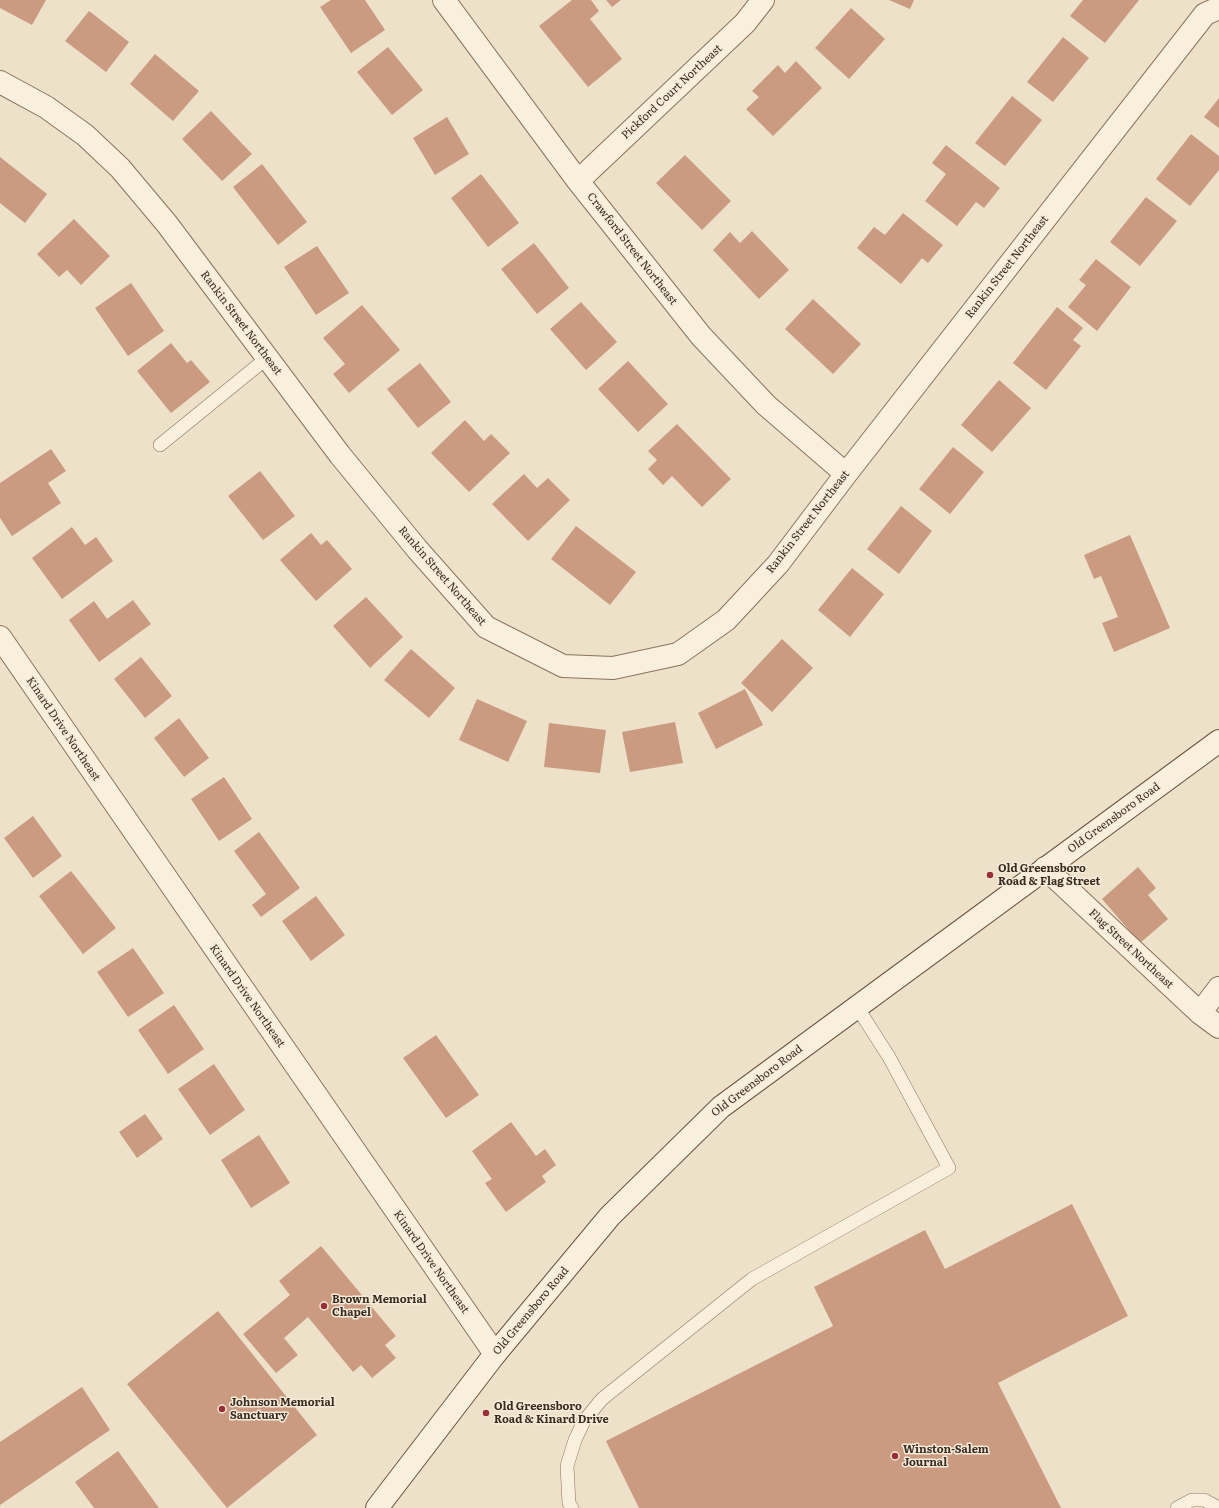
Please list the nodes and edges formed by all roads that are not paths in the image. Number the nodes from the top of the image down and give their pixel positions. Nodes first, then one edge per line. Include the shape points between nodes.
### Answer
1 (444, 0) edge
2 (763, 0) edge
3 (1212, 11) edge
4 (0, 82) edge
5 (578, 181) junction
6 (267, 358) junction
7 (160, 445) dead end
8 (846, 474) junction
9 (0, 637) edge
10 (1219, 741) edge
11 (1045, 868) junction
12 (1219, 988) edge
13 (857, 1007) junction
14 (1200, 1012) junction
15 (1219, 1027) edge
16 (495, 1354) junction
17 (377, 1508) edge
18 (572, 1508) edge
19 (1177, 1508) edge
20 (1219, 1508) edge

1 - 5 street, Crawford Street Northeast
2 - 5 street, Pickford Court Northeast via 745,23
3 - 8 street, Rankin Street Northeast
4 - 6 street, Rankin Street Northeast via 46,107 85,135 120,168 167,224
5 - 8 street, Crawford Street Northeast via 701,336 766,406
6 - 7 lane
6 - 8 street, Rankin Street Northeast via 340,456 486,627 563,666 614,668 678,654 726,620 778,564
9 - 16 street, Kinard Drive Northeast
10 - 11 street, Old Greensboro Road
11 - 13 street, Old Greensboro Road
11 - 14 street, Flag Street Northeast
12 - 14 street
13 - 16 street, Old Greensboro Road via 721,1106 610,1216
13 - 18 lane via 890,1057 949,1168 752,1279 602,1399 584,1421 567,1466 569,1503
14 - 15 street, Flag Street Northeast
16 - 17 street, Old Greensboro Road
19 - 20 lane via 1192,1500 1204,1500

